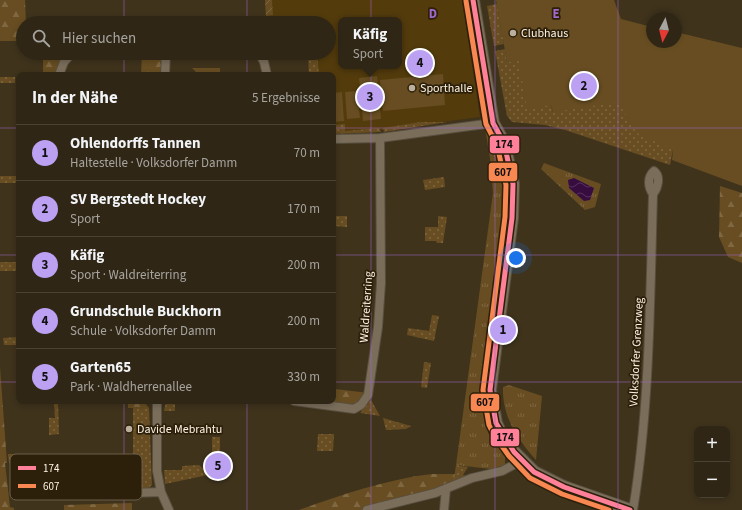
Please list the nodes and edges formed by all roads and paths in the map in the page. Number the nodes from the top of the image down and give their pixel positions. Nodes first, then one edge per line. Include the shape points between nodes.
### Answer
1 (473, 0) edge
2 (66, 60) edge
3 (166, 60) edge
4 (263, 60) edge
5 (60, 72) edge
6 (165, 72) edge
7 (266, 72) edge
8 (493, 123) junction
9 (380, 138) junction
10 (336, 139) edge
11 (653, 194) dead end
12 (158, 404) edge
13 (316, 404) edge
14 (521, 461) junction
15 (446, 489) junction
16 (160, 492) junction
17 (142, 493) edge
18 (169, 510) edge
19 (367, 510) edge
20 (444, 510) edge
21 (631, 510) edge

1 - 8 main road
2 - 5 street
3 - 6 street
4 - 7 street
8 - 9 street
8 - 14 main road via 504,143 513,184 514,202 490,390 498,428
9 - 10 street
9 - 13 street, Waldreiterring via 380,296 368,395 361,406 354,409
11 - 21 street, Volksdorfer Grenzweg via 645,413
12 - 16 street via 157,471
14 - 15 street via 502,471 472,478
14 - 21 main road via 534,472 550,480
15 - 19 street
15 - 20 street
16 - 17 street
16 - 18 street

